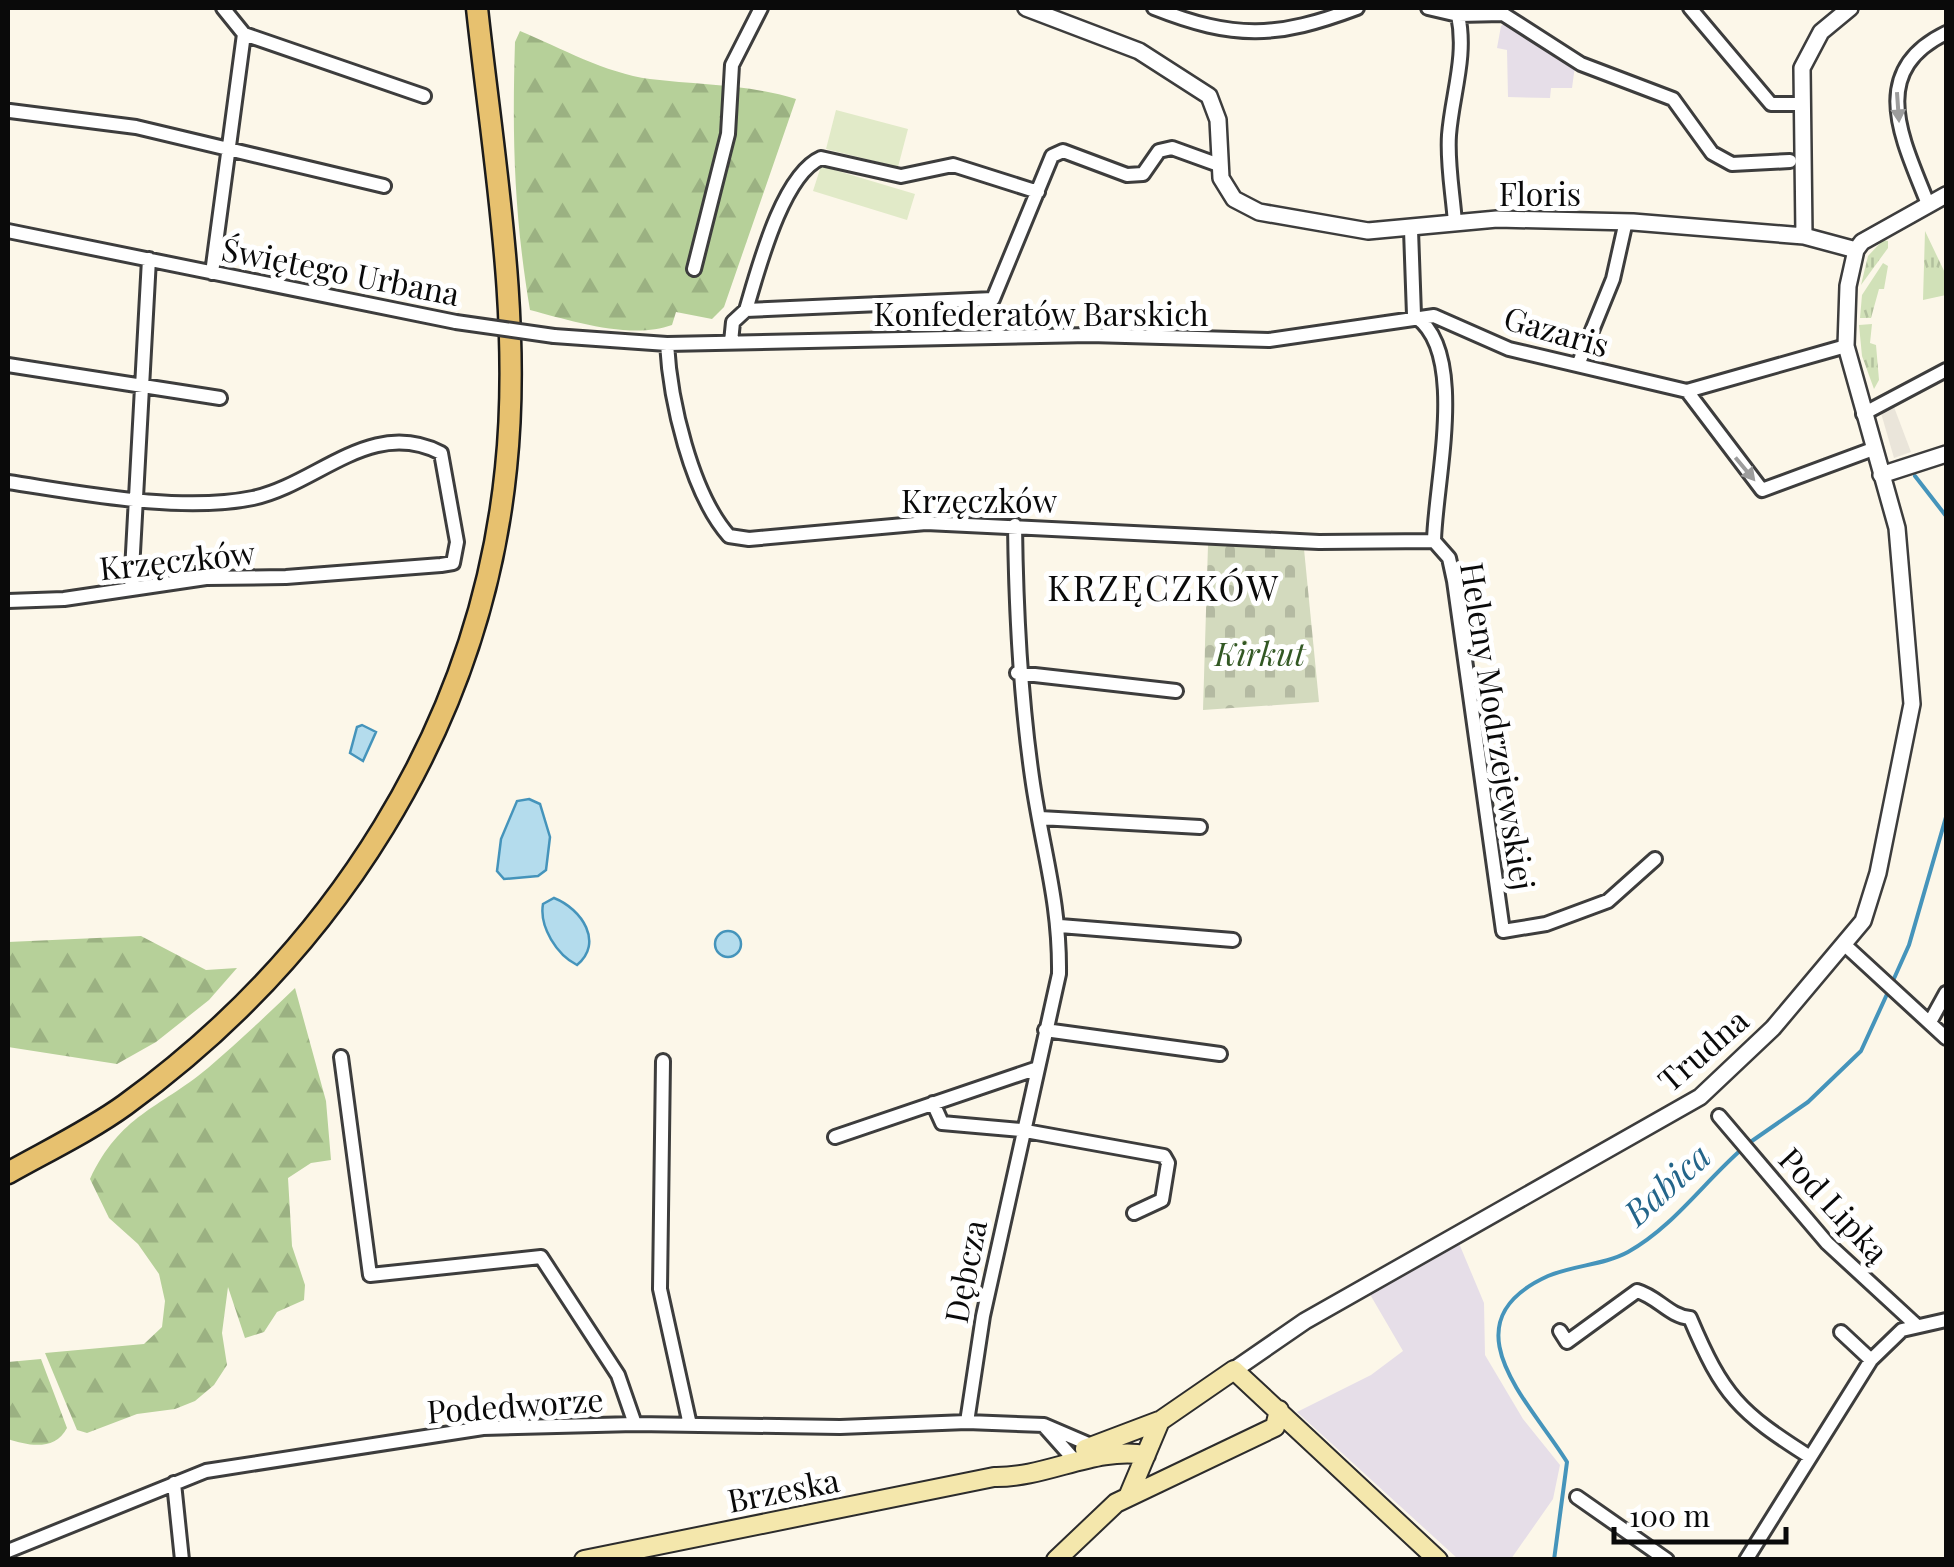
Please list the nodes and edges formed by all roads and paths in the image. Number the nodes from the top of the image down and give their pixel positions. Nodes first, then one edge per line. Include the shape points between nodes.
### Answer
1 (222, 8) edge
2 (478, 8) edge
3 (761, 8) edge
4 (1026, 8) edge
5 (1154, 8) edge
6 (1357, 8) edge
7 (1428, 8) edge
8 (1690, 8) edge
9 (1850, 8) edge
10 (1458, 15) junction
11 (1946, 32) edge
12 (244, 34) junction
13 (424, 96) dead end
14 (1800, 104) junction
15 (10, 112) edge
16 (228, 149) junction
17 (1790, 162) dead end
18 (1219, 164) junction
19 (384, 186) dead end
20 (1038, 192) junction
21 (1946, 195) edge
22 (1928, 204) junction
23 (1626, 221) junction
24 (1456, 223) junction
25 (1410, 230) junction
26 (8, 231) edge
27 (1804, 236) junction
28 (1856, 250) junction
29 (149, 259) junction
30 (694, 269) dead end
31 (212, 272) junction
32 (746, 310) junction
33 (1414, 315) junction
34 (731, 342) junction
35 (667, 344) junction
36 (1846, 346) junction
37 (8, 365) edge
38 (1578, 366) junction
39 (1946, 370) edge
40 (145, 388) junction
41 (1687, 391) junction
42 (220, 398) dead end
43 (1863, 414) junction
44 (1873, 449) junction
45 (1946, 454) edge
46 (1881, 475) junction
47 (8, 482) edge
48 (134, 501) junction
49 (1015, 525) junction
50 (1434, 541) junction
51 (131, 589) junction
52 (8, 601) edge
53 (1017, 673) junction
54 (1176, 690) dead end
55 (1040, 818) junction
56 (1200, 827) dead end
57 (1655, 859) dead end
58 (1060, 926) junction
59 (1233, 940) dead end
60 (1846, 946) junction
61 (1946, 993) edge
62 (1930, 1022) junction
63 (1045, 1030) junction
64 (1946, 1038) edge
65 (1220, 1054) dead end
66 (341, 1057) dead end
67 (663, 1061) dead end
68 (1035, 1070) junction
69 (933, 1103) junction
70 (1719, 1116) dead end
71 (1020, 1130) junction
72 (835, 1137) dead end
73 (8, 1173) edge
74 (1134, 1212) dead end
75 (1946, 1320) edge
76 (1916, 1324) junction
77 (1560, 1331) dead end
78 (1841, 1332) dead end
79 (1871, 1360) junction
80 (1234, 1370) junction
81 (1277, 1419) junction
82 (1160, 1421) junction
83 (968, 1422) junction
84 (635, 1424) junction
85 (690, 1424) junction
86 (1044, 1426) junction
87 (1093, 1446) junction
88 (1146, 1455) junction
89 (1810, 1457) junction
90 (1072, 1459) junction
91 (1175, 1472) junction
92 (174, 1483) junction
93 (1128, 1496) junction
94 (1577, 1498) dead end
95 (8, 1551) edge
96 (182, 1560) edge
97 (584, 1560) edge
98 (1056, 1560) edge
99 (1438, 1560) edge
100 (1666, 1560) edge
101 (1746, 1560) edge

1 - 12 street
2 - 73 main road via 510,376 506,468 490,569 462,664 387,826 339,898 241,1010 122,1107
3 - 30 street via 732,64 728,134
4 - 18 street via 1140,51 1200,88 1215,106
5 - 6 street via 1194,24 1286,32
7 - 10 street
8 - 14 street via 1756,92 1771,104
9 - 14 street via 1821,32 1802,68
10 - 17 street via 1503,14 1580,64 1673,99 1712,153 1732,164
10 - 24 street via 1460,67 1449,144
11 -> 22 street via 1919,46 1896,95 1900,130
12 - 13 street
12 - 16 street
14 - 27 street
15 - 16 street via 136,127
16 - 19 street
16 - 31 street
18 - 20 street via 1172,148 1159,151 1143,174 1127,176 1063,151 1052,156
18 - 25 street, Floris via 1230,194 1246,208 1356,230
20 - 32 street via 992,300
20 - 32 street via 953,165 901,176 821,158 784,201
21 - 22 street
22 - 28 street via 1872,233
23 - 24 street, Floris
23 - 27 street, Floris
23 - 38 street via 1618,263
24 - 25 street, Floris
25 - 33 street
26 - 29 street, Świętego Urbana
27 - 28 street, Floris
28 - 36 street, Trudna
29 - 31 street, Świętego Urbana
29 - 40 street
31 - 35 street, Świętego Urbana, bridge via 456,322
32 - 34 street via 733,322
33 - 34 street, Konfederatów Barskich via 1269,340 1090,335
33 - 38 street, Gazaris
33 - 50 street via 1440,347 1446,376
34 - 35 street, Konfederatów Barskich
35 - 49 street, Krzęczków via 670,396 682,433 730,536 926,523
36 - 41 street
36 - 43 street, Trudna
37 - 40 street
38 - 41 street, Gazaris
39 - 43 street
40 - 42 street
40 - 48 street
41 -> 44 street via 1762,490
43 - 44 street, Trudna
44 - 46 street, Trudna
45 - 46 street
46 - 60 street, Trudna via 1901,553 1912,704 1878,873 1863,921
47 - 48 street
48 - 51 street
48 - 51 street, Krzęczków via 234,500 271,493 362,448 430,448 441,453 445,468 456,554 453,563 441,566 206,578
49 - 50 street, Krzęczków via 1320,542
49 - 53 street, Dębcza
50 - 57 street, Heleny Modrzejewskiej via 1449,558 1454,581 1503,930 1546,924 1608,901
51 - 52 street, Krzęczków
53 - 54 street
53 - 55 street, Dębcza
55 - 56 street
55 - 58 street, Dębcza
58 - 59 street
58 - 63 street, Dębcza via 1059,974
60 - 62 street
60 - 80 street, Trudna via 1737,1066 1700,1097 1305,1321
61 - 62 street
62 - 64 street
63 - 65 street
63 - 68 street, Dębcza
66 - 84 street via 370,1275 540,1257 618,1375
67 - 85 street via 660,1288
68 - 69 street
68 - 71 street, Dębcza
69 - 71 street via 942,1123
69 - 72 street
70 - 76 street, Pod Lipką via 1828,1243
71 - 74 street via 1164,1156 1162,1200
71 - 83 street, Dębcza
75 - 76 street
76 - 79 street
77 - 89 street via 1567,1342 1637,1291 1654,1296 1676,1317 1690,1318 1720,1385 1748,1417
78 - 79 street
79 - 89 street
80 - 81 main road
80 - 82 main road, Trudna
81 - 91 main road
81 - 99 main road
82 - 87 main road, Brzeska
82 - 88 main road
83 - 85 street, Podedworze via 840,1428
83 - 86 street, Podedworze
84 - 85 street, Podedworze
84 - 92 street, Podedworze via 483,1428 206,1471
86 - 87 street, Podedworze
86 - 90 street
87 - 90 main road, Brzeska
88 - 90 main road, Brzeska via 1116,1451
88 - 91 main road
88 - 93 main road
89 - 101 street
90 - 97 main road, Brzeska
91 - 93 main road
92 - 95 street, Podedworze
92 - 96 street
93 - 98 main road
94 - 100 street

